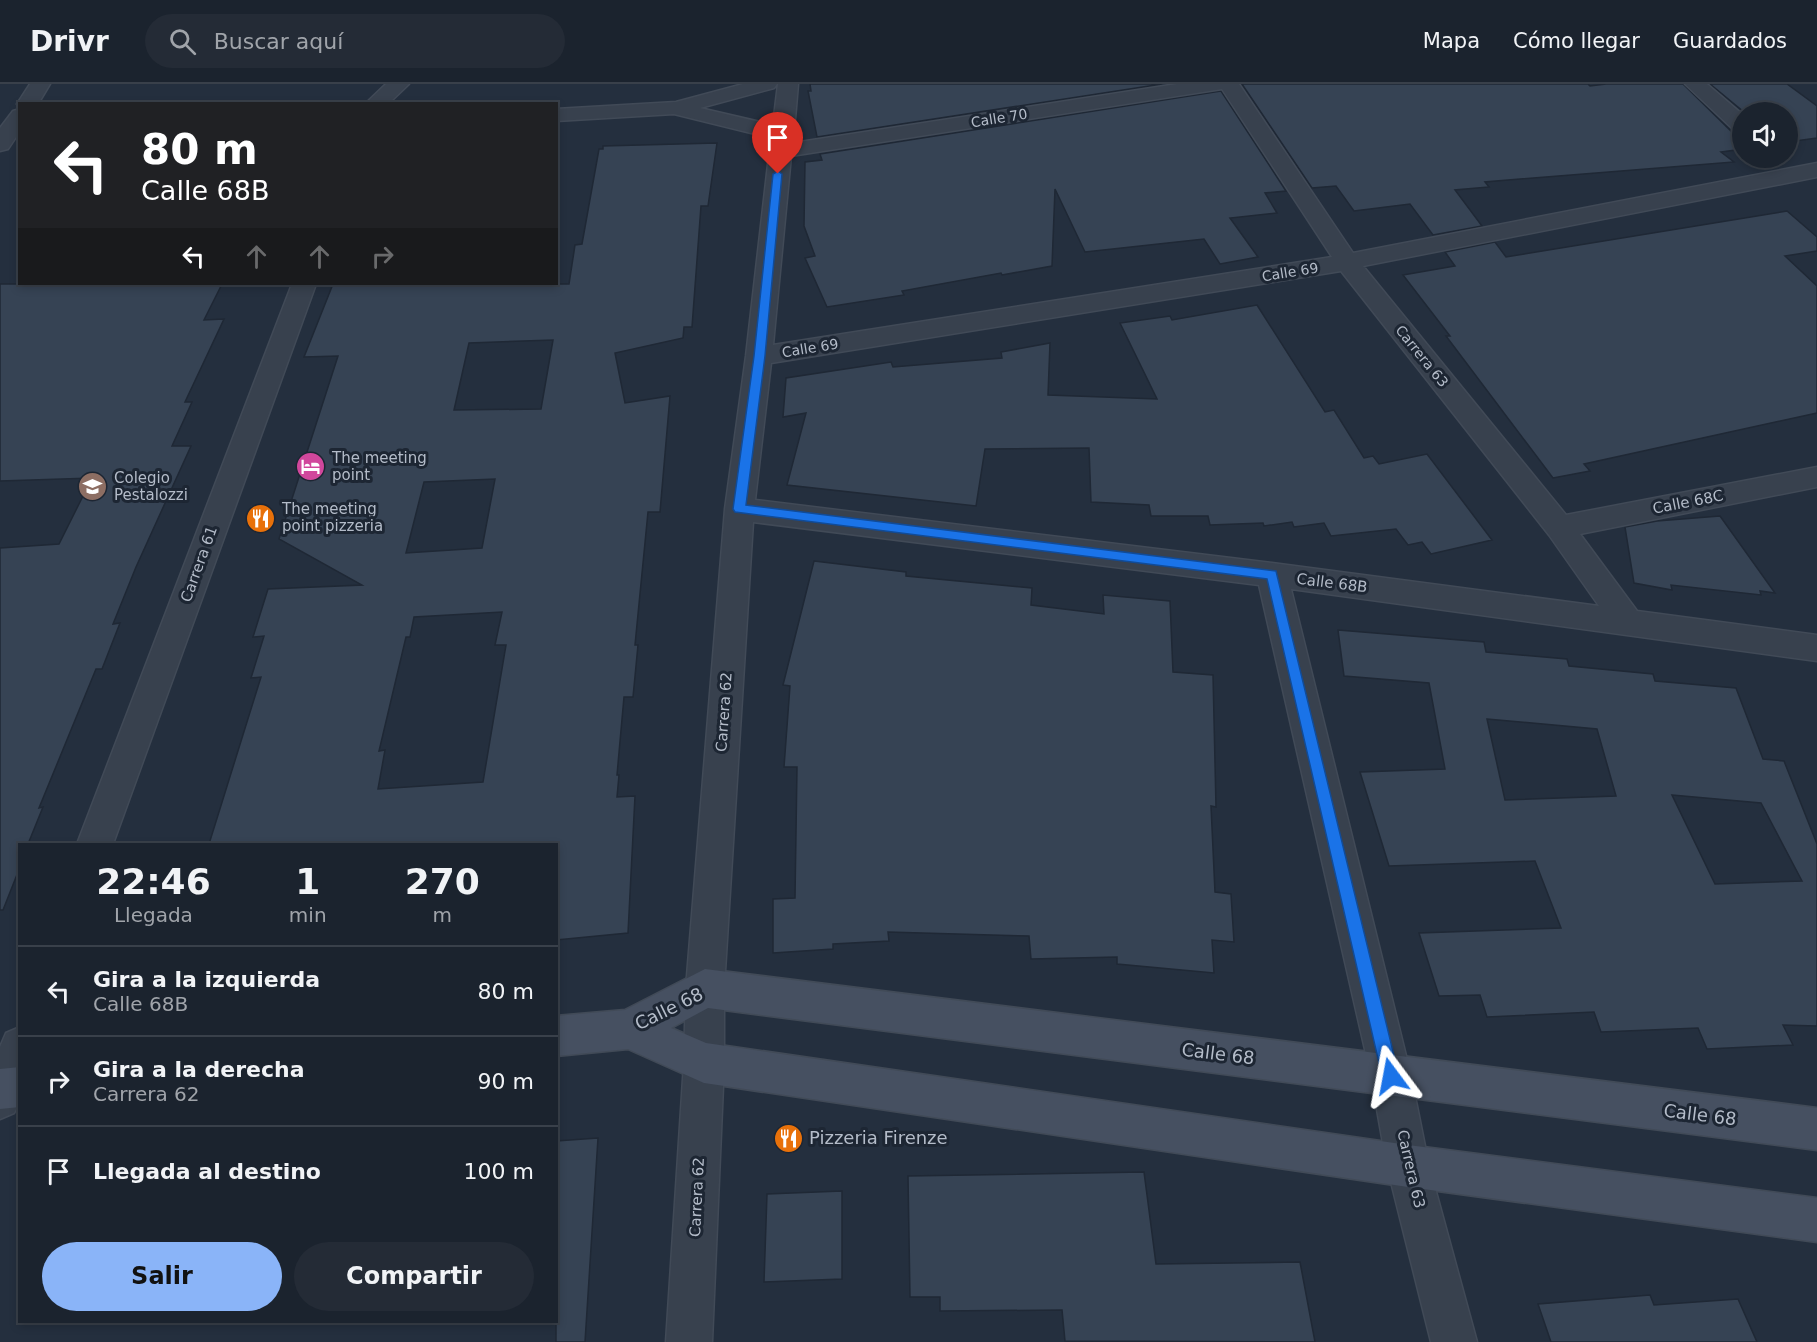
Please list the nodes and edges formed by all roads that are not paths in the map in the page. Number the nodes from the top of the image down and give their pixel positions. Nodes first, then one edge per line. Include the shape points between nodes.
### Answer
1 (40, 84) edge
2 (379, 84) edge
3 (399, 84) edge
4 (767, 84) edge
5 (788, 84) edge
6 (1217, 84) edge
7 (1228, 84) edge
8 (1695, 84) edge
9 (28, 102) edge
10 (374, 102) edge
11 (376, 102) edge
12 (676, 108) junction
13 (558, 115) edge
14 (1732, 116) edge
15 (18, 118) edge
16 (6, 137) edge
17 (781, 142) junction
18 (1798, 167) edge
19 (1793, 168) edge
20 (1817, 190) edge
21 (1347, 262) junction
22 (304, 285) edge
23 (759, 356) junction
24 (1817, 477) edge
25 (739, 509) junction
26 (1559, 527) junction
27 (1272, 575) junction
28 (1627, 621) junction
29 (1813, 653) edge
30 (95, 843) edge
31 (705, 988) junction
32 (629, 1029) junction
33 (558, 1036) edge
34 (18, 1053) edge
35 (704, 1063) junction
36 (1391, 1076) junction
37 (6, 1091) edge
38 (1817, 1129) edge
39 (1408, 1166) junction
40 (1817, 1220) edge
41 (689, 1342) edge
42 (1454, 1342) edge

1 - 9 street
2 - 10 street
3 - 11 street
4 - 12 street, Calle 70
5 - 17 street, Carrera 62
6 - 17 street, Calle 70
7 - 21 street, Carrera 63
8 - 14 street
12 - 13 street, Calle 70
12 - 17 street, Calle 70
15 - 16 street
17 - 23 street, Carrera 62
18 - 20 street
19 - 21 street, Calle 69
21 - 23 street, Calle 69
21 - 26 street, Carrera 63
22 - 30 street, Carrera 61
23 - 25 street, Carrera 62
24 - 26 street, Calle 68C
25 - 27 street, Calle 68B
25 - 31 street, Carrera 62
26 - 28 street, Carrera 63
27 - 28 street, Calle 68B
27 - 36 street, Carrera 63
28 - 29 street, Calle 68B
31 - 32 street, Calle 68
31 - 35 street, Carrera 62
31 - 36 street, Calle 68
32 - 33 street, Calle 68
32 - 35 street, Calle 68
34 - 37 street
35 - 39 street, Calle 68
35 - 41 street, Carrera 62
36 - 38 street, Calle 68
36 - 39 street, Carrera 63
39 - 40 street, Calle 68
39 - 42 street, Carrera 63

